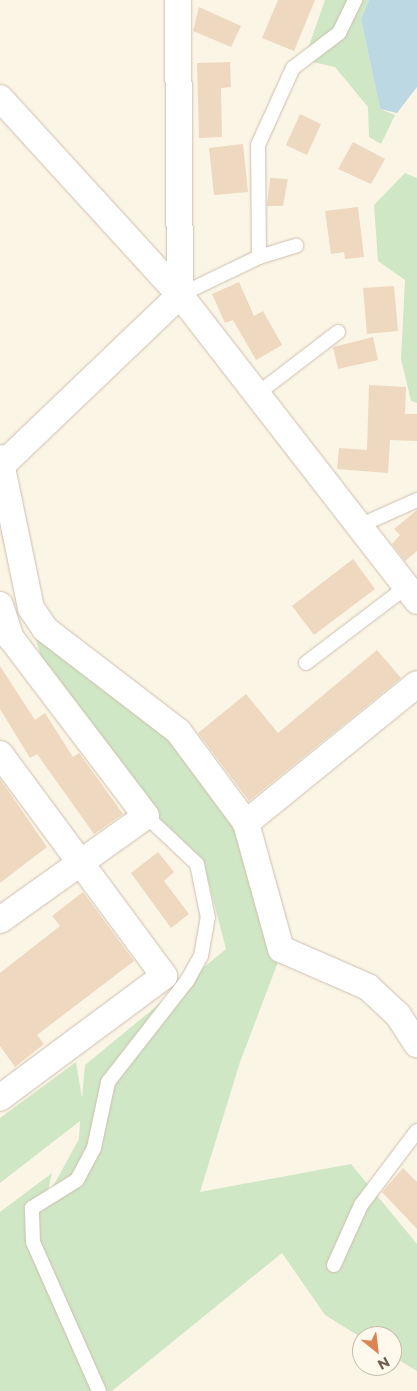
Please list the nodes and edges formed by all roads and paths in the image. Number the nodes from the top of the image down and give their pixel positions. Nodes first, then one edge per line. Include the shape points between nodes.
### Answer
1 (178, 0) edge
2 (355, 0) edge
3 (0, 98) edge
4 (296, 246) dead end
5 (259, 257) junction
6 (180, 295) junction
7 (338, 332) dead end
8 (257, 394) junction
9 (1, 463) edge
10 (417, 500) edge
11 (359, 526) junction
12 (412, 594) edge
13 (0, 605) edge
14 (306, 663) dead end
15 (417, 684) edge
16 (0, 754) edge
17 (146, 816) junction
18 (246, 823) junction
19 (79, 861) junction
20 (0, 920) edge
21 (417, 1044) edge
22 (0, 1098) edge
23 (417, 1131) edge
24 (334, 1265) dead end
25 (99, 1391) edge

1 - 6 street
2 - 5 lane via 339,33 293,68 258,145
3 - 6 street
4 - 5 lane
5 - 6 lane
6 - 8 street
6 - 9 street
7 - 8 lane
8 - 11 street
9 - 18 street via 31,608 44,629 178,731
10 - 11 lane
11 - 12 street
12 - 14 lane
13 - 17 street via 11,638
15 - 18 street
16 - 19 street
17 - 19 street
17 - 25 lane via 197,864 208,918 201,956 187,981 108,1082 94,1148 77,1180 32,1208 33,1242
18 - 21 street via 281,949 368,986 398,1015
19 - 20 street
19 - 22 street via 164,976
23 - 24 lane via 360,1205

